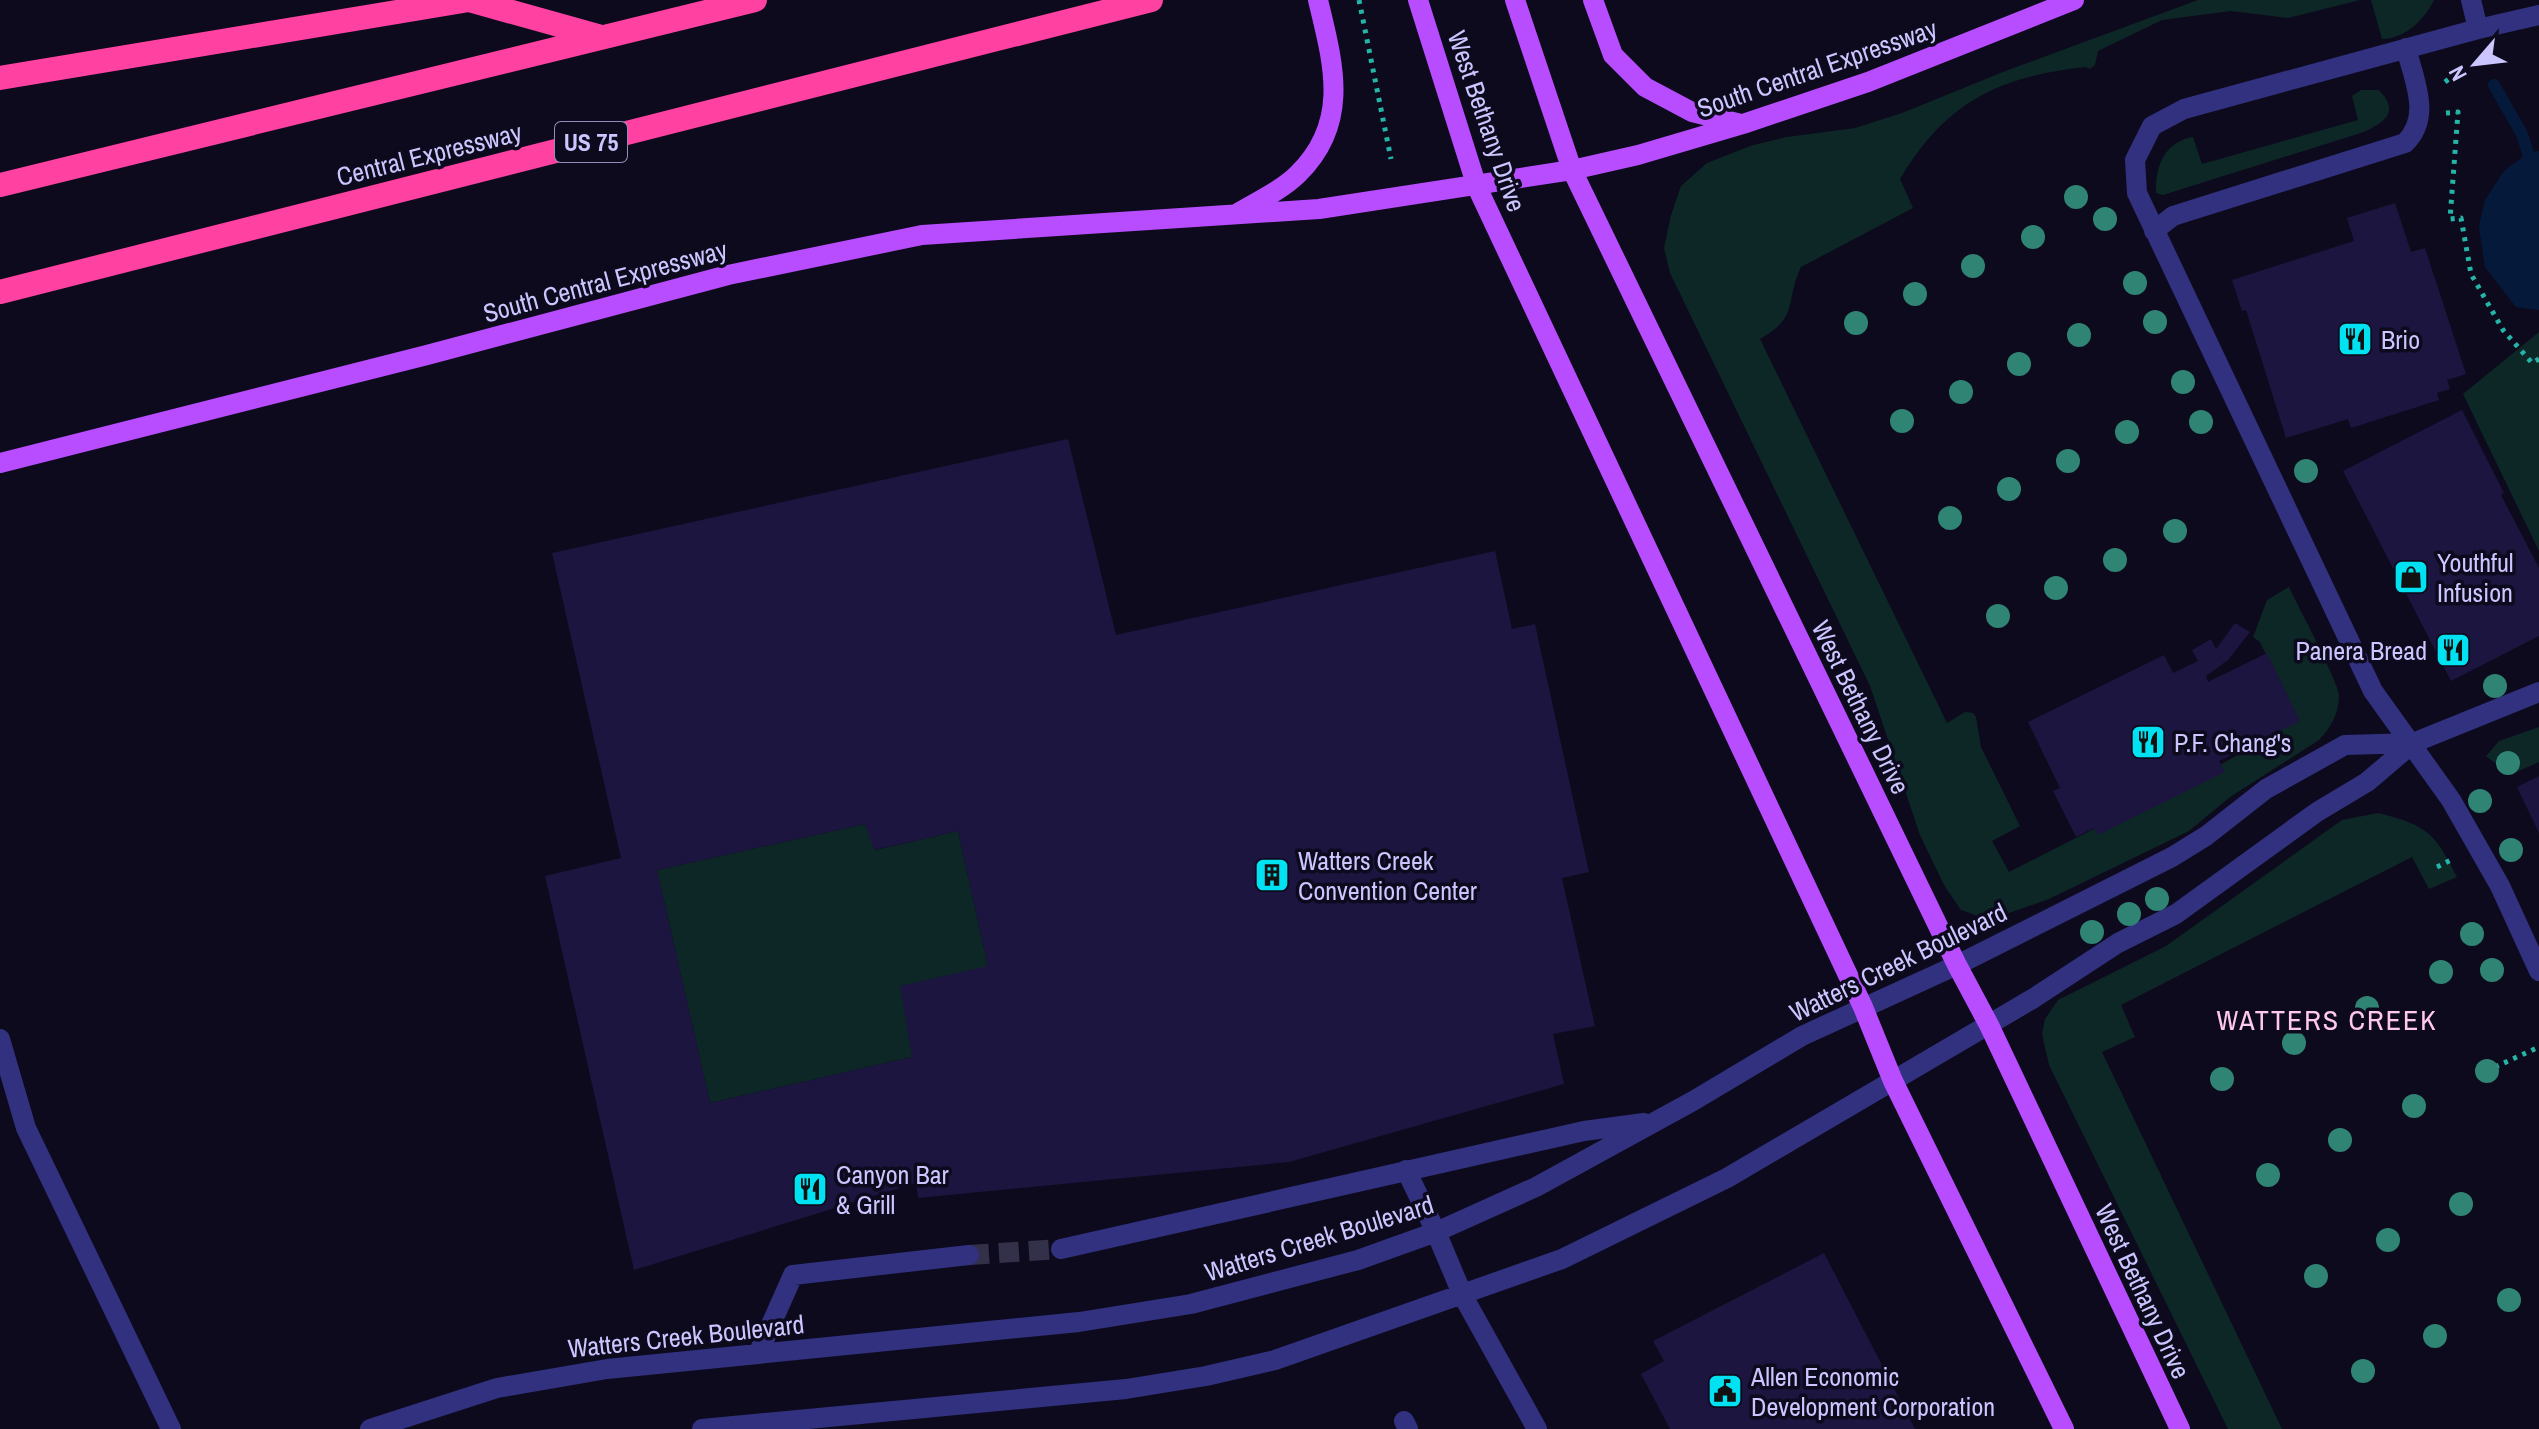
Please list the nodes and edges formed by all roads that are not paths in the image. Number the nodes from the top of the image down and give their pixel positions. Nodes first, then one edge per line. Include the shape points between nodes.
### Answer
1 (755, 0) edge
2 (1151, 0) edge
3 (1318, 0) edge
4 (1418, 0) edge
5 (1515, 0) edge
6 (1593, 0) edge
7 (2074, 0) edge
8 (2471, 0) edge
9 (2539, 15) edge
10 (2478, 29) junction
11 (602, 37) junction
12 (2406, 48) junction
13 (0, 78) edge
14 (1743, 124) junction
15 (1572, 170) junction
16 (0, 185) edge
17 (1477, 187) junction
18 (1233, 216) junction
19 (2154, 231) junction
20 (32, 284) junction
21 (0, 292) edge
22 (0, 300) edge
23 (0, 463) edge
24 (2539, 692) edge
25 (2413, 743) junction
26 (1957, 965) junction
27 (2539, 971) edge
28 (1863, 1007) junction
29 (1989, 1025) junction
30 (0, 1039) edge
31 (1893, 1081) junction
32 (1657, 1121) junction
33 (1406, 1170) junction
34 (1436, 1232) junction
35 (1061, 1249) tunnel mouth
36 (969, 1255) tunnel mouth
37 (1463, 1296) junction
38 (758, 1354) junction
39 (171, 1429) edge
40 (370, 1429) edge
41 (702, 1429) edge
42 (1537, 1429) edge
43 (2064, 1429) edge
44 (2180, 1429) edge

1 - 11 highway
2 - 20 highway, Central Expressway / US 75
3 - 18 main road via 1334,66 1333,112 1319,150 1297,176
4 - 17 main road, West Bethany Drive
5 - 15 main road, West Bethany Drive
6 - 14 main road via 1613,55 1645,87 1692,112
7 - 14 main road, South Central Expressway via 1868,82
8 - 10 street
9 - 10 street
10 - 12 street
11 - 13 highway via 469,0
11 - 16 highway
12 - 19 street via 2421,106 2416,133 2405,143 2173,216
12 - 19 street via 2184,109 2152,126 2135,160 2137,193
14 - 15 main road, South Central Expressway
15 - 17 main road, South Central Expressway
15 - 26 main road, West Bethany Drive
17 - 18 main road, South Central Expressway
17 - 28 main road, West Bethany Drive
18 - 23 main road, South Central Expressway via 922,235 825,254
19 - 25 street via 2373,691
20 - 21 highway, Central Expressway / US 75
20 - 22 highway
24 - 25 street, Watters Creek Boulevard
25 - 26 street, Watters Creek Boulevard via 2345,745 2266,789 2172,857
25 - 27 street via 2500,886
25 - 29 street, Watters Creek Boulevard via 2367,782 2176,914 2118,943
26 - 28 street, Watters Creek Boulevard
26 - 29 main road, West Bethany Drive
28 - 31 main road, West Bethany Drive
28 - 32 street, Watters Creek Boulevard via 1802,1036
29 - 31 street, Watters Creek Boulevard
29 - 44 main road, West Bethany Drive
30 - 39 street via 26,1128
31 - 37 street, Watters Creek Boulevard via 1727,1178 1562,1259
31 - 43 main road, West Bethany Drive
32 - 33 street via 1584,1131
32 - 34 street, Watters Creek Boulevard via 1536,1187
33 - 34 street
33 - 35 street
34 - 37 street
34 - 38 street, Watters Creek Boulevard via 1358,1260 1191,1304 1079,1322
36 - 38 street via 793,1275
37 - 41 street, Watters Creek Boulevard via 1275,1360 1206,1376 1126,1389
37 - 42 street
38 - 40 street, Watters Creek Boulevard via 607,1369 497,1388

